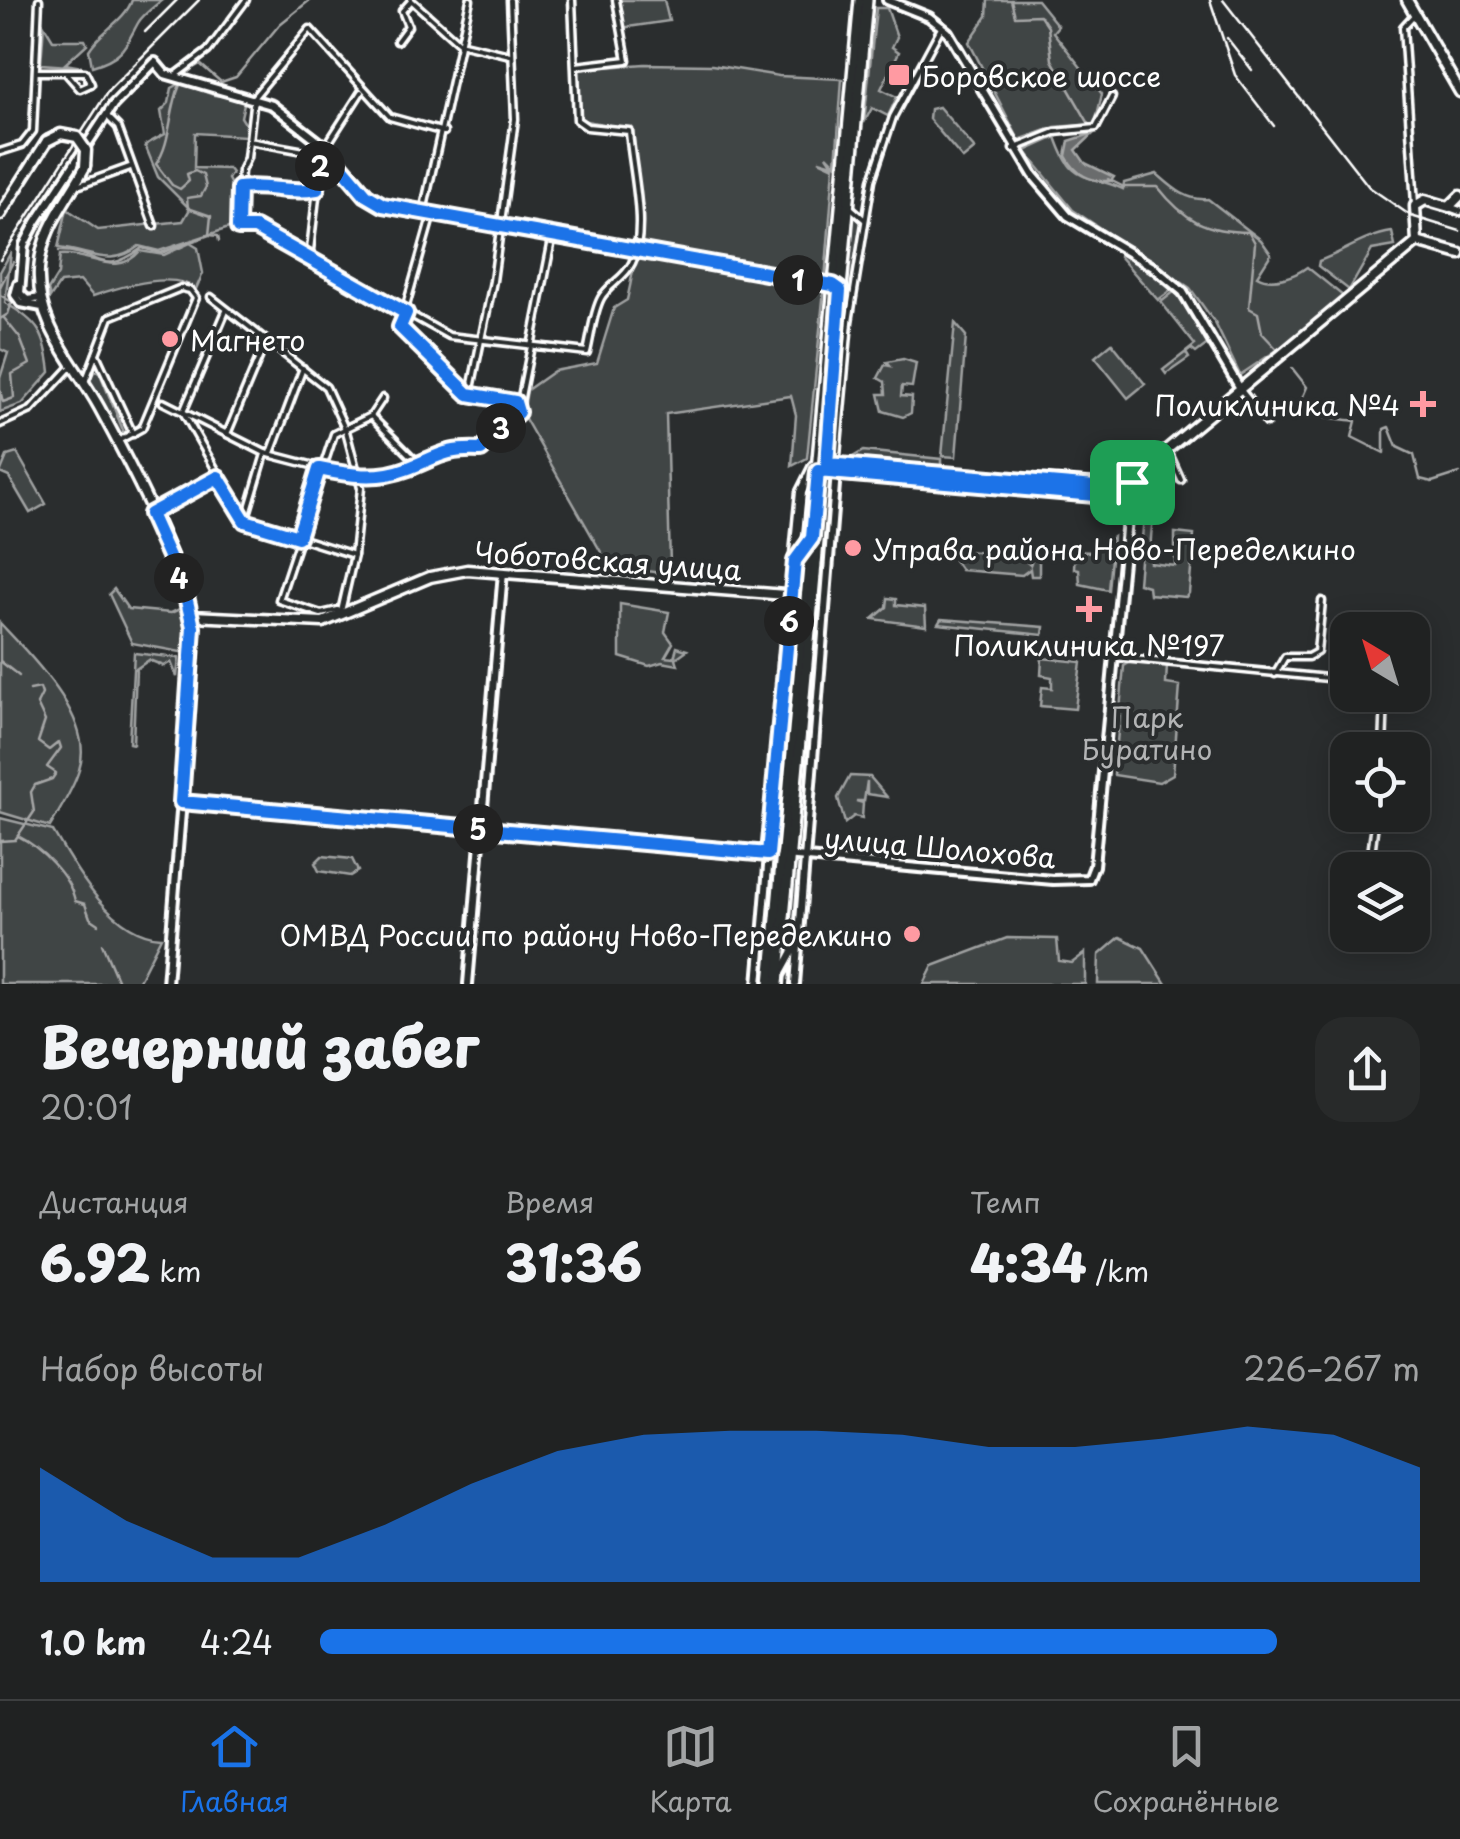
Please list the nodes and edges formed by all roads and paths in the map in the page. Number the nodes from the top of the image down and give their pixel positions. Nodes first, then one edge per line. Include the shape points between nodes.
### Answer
1 (39, 0) edge
2 (246, 0) edge
3 (411, 0) edge
4 (470, 0) edge
5 (510, 0) edge
6 (572, 0) edge
7 (616, 0) edge
8 (864, 0) edge
9 (887, 0) edge
10 (1406, 0) edge
11 (1415, 14) junction
12 (942, 26) junction
13 (397, 41) dead end
14 (458, 43) junction
15 (510, 56) junction
16 (576, 66) junction
17 (37, 72) junction
18 (66, 74) junction
19 (179, 76) junction
20 (362, 90) junction
21 (1460, 92) edge
22 (254, 96) junction
23 (1112, 97) dead end
24 (106, 115) junction
25 (444, 132) junction
26 (250, 140) junction
27 (1013, 149) junction
28 (324, 151) junction
29 (0, 152) edge
30 (130, 167) junction
31 (80, 184) dead end
32 (1412, 184) junction
33 (239, 188) junction
34 (317, 189) junction
35 (1460, 196) edge
36 (1439, 204) junction
37 (849, 206) junction
38 (1415, 206) junction
39 (1449, 207) junction
40 (1460, 211) edge
41 (428, 212) junction
42 (0, 215) edge
43 (865, 220) junction
44 (502, 225) junction
45 (154, 226) dead end
46 (553, 234) junction
47 (1417, 242) junction
48 (636, 251) junction
49 (1460, 254) edge
50 (308, 259) junction
51 (837, 288) junction
52 (211, 297) dead end
53 (42, 302) junction
54 (226, 310) junction
55 (406, 313) junction
56 (479, 340) junction
57 (266, 341) junction
58 (530, 345) junction
59 (96, 354) junction
60 (845, 366) junction
61 (90, 368) junction
62 (303, 368) junction
63 (73, 371) junction
64 (84, 382) junction
65 (833, 386) junction
66 (1241, 390) junction
67 (470, 394) junction
68 (383, 398) dead end
69 (163, 402) dead end
70 (183, 412) junction
71 (518, 412) junction
72 (371, 416) junction
73 (1266, 423) dead end
74 (0, 424) edge
75 (346, 431) junction
76 (133, 434) junction
77 (227, 434) junction
78 (116, 442) junction
79 (1168, 451) junction
80 (268, 453) junction
81 (418, 462) junction
82 (827, 468) junction
83 (319, 469) junction
84 (218, 477) junction
85 (361, 478) junction
86 (1181, 480) dead end
87 (1132, 482) junction
88 (1129, 498) junction
89 (150, 514) junction
90 (245, 521) junction
91 (816, 535) junction
92 (298, 537) junction
93 (354, 555) junction
94 (827, 560) junction
95 (795, 561) junction
96 (504, 571) junction
97 (824, 584) junction
98 (791, 596) junction
99 (810, 597) junction
100 (1322, 602) dead end
101 (339, 613) junction
102 (192, 616) junction
103 (1113, 658) junction
104 (1275, 674) junction
105 (1330, 679) edge
106 (181, 802) junction
107 (482, 830) junction
108 (791, 839) junction
109 (768, 854) junction
110 (807, 854) junction
111 (785, 856) junction
112 (768, 866) junction
113 (780, 879) junction
114 (799, 940) junction
115 (770, 981) edge
116 (167, 984) edge
117 (468, 984) edge
118 (795, 984) edge

1 - 17 street
2 - 19 street
3 - 13 street via 402,11 408,26
3 - 14 street
4 - 14 street
5 - 15 street
6 - 16 street
7 - 16 street via 627,60
8 - 37 main road
8 - 51 main road
9 - 12 street
10 - 11 main road
11 - 21 main road
11 - 32 street via 1402,28
12 - 27 street via 970,64
12 - 43 street via 888,128
14 - 15 street
14 - 25 street
15 - 44 street via 515,119
16 - 48 street via 581,125 629,131 641,212
17 - 18 street
17 - 29 street via 32,134
18 - 18 street via 78,88 91,84 85,72
19 - 22 street
19 - 24 street via 155,62
20 - 22 street via 310,29
20 - 25 street via 390,117
20 - 28 street
22 - 26 street
22 - 28 street
23 - 27 street via 1098,127 1055,132
24 - 30 street via 118,127
24 - 53 street via 27,238 22,297
25 - 41 street
26 - 28 street
26 - 33 street
27 - 66 street via 1064,213 1153,267 1188,297
28 - 34 street
28 - 41 street via 374,202
30 - 31 street
30 - 45 street
32 - 36 street
32 - 38 street
33 - 34 street via 285,194
33 - 50 street via 238,228 255,228
34 - 50 street
35 - 39 main road
36 - 38 main road via 1425,200
36 - 39 main road
37 - 43 street
37 - 51 main road
38 - 47 main road
39 - 40 street
41 - 44 street
41 - 55 street
42 - 53 main road, bridge via 47,140 77,137 86,150 85,166 46,234
43 - 60 street
44 - 46 street
44 - 56 street
46 - 48 street
46 - 58 street
47 - 49 main road
47 - 66 main road
48 - 51 street
48 - 58 street via 601,296 587,352
50 - 55 street
51 - 65 main road
51 - 82 main road
52 - 54 street
53 - 63 main road
54 - 57 street
54 - 70 street
55 - 56 street via 449,336
55 - 67 street via 400,327
56 - 58 street
56 - 67 street
57 - 62 street
57 - 77 street
58 - 71 street
59 - 61 street
59 - 76 street
59 - 76 street via 110,318 181,288 196,298 142,428
60 - 65 street
60 - 82 street
61 - 63 street
61 - 64 street
62 - 75 street via 326,387
62 - 80 street
63 - 64 main road
63 - 74 street via 31,410
64 - 78 main road
65 - 82 main road
66 - 73 street
66 - 79 main road
67 - 71 street via 515,402
68 - 72 street
69 - 70 street
70 - 77 street
70 - 84 street
71 - 81 street via 481,450 450,448
72 - 75 street
72 - 81 street
75 - 83 street via 334,434
75 - 85 street
76 - 78 street
77 - 80 street
78 - 89 main road
79 - 86 street
79 - 87 main road
80 - 83 street
80 - 90 street
81 - 85 street
82 - 87 main road via 1107,488
82 - 88 main road
82 - 91 main road
82 - 94 street
82 - 95 main road via 809,471 802,486
83 - 85 street
83 - 92 street
84 - 89 street
84 - 90 street
85 - 93 street
87 - 88 main road
88 - 103 street
89 - 102 main road
90 - 92 street
91 - 94 street
91 - 95 street
91 - 99 main road
92 - 93 street
92 - 101 street via 279,600
93 - 101 street
94 - 97 street
95 - 98 main road
96 - 98 main road, Чоботовская улица
96 - 101 main road, Чоботовская улица via 430,577
96 - 107 street
97 - 99 street
97 - 110 street
98 - 99 main road, Чоботовская улица
98 - 109 street
99 - 108 main road
99 - 111 main road
100 - 104 street via 1317,652 1285,658
101 - 102 main road, Чоботовская улица via 308,623
102 - 106 street
103 - 104 street
103 - 110 street, улица Шолохова via 1090,879
104 - 105 street
106 - 107 street, улица Шолохова
106 - 116 street
107 - 109 street, улица Шолохова
107 - 117 street
108 - 110 street
108 - 111 main road
109 - 111 street, улица Шолохова
109 - 112 street
110 - 111 street, улица Шолохова
110 - 114 street
111 - 113 main road
111 - 115 main road
112 - 113 street
112 - 115 street
113 - 115 main road
114 - 115 street
114 - 118 street

